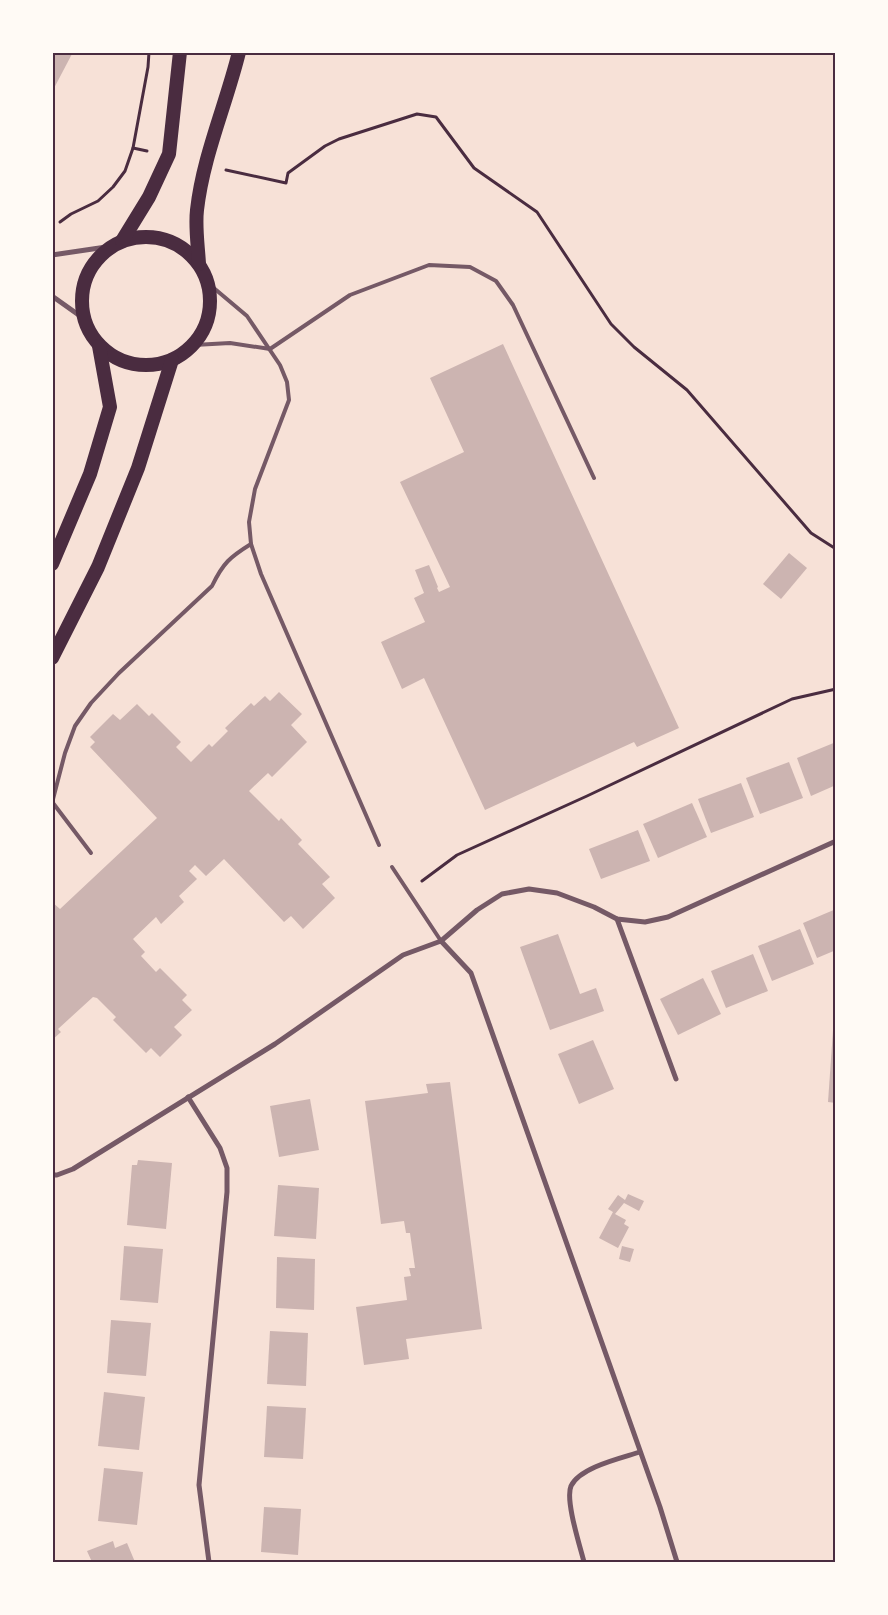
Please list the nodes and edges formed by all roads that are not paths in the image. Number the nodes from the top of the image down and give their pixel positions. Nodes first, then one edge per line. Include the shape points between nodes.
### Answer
1 (180, 52) edge
2 (239, 52) edge
3 (118, 243) junction
4 (52, 255) edge
5 (199, 264) junction
6 (209, 284) junction
7 (52, 296) edge
8 (83, 318) junction
9 (194, 345) junction
10 (99, 346) junction
11 (270, 349) junction
12 (172, 360) junction
13 (594, 478) dead end
14 (251, 544) junction
15 (52, 564) edge
16 (52, 658) edge
17 (53, 803) edge
18 (836, 840) edge
19 (379, 844) dead end
20 (90, 853) dead end
21 (392, 867) dead end
22 (617, 919) junction
23 (441, 941) junction
24 (676, 1080) dead end
25 (188, 1098) junction
26 (52, 1175) edge
27 (640, 1452) junction
28 (209, 1562) edge
29 (584, 1562) edge
30 (677, 1562) edge

1 - 3 highway via 169,154 148,198
2 - 5 highway via 203,170 197,212
3 - 4 street
3 - 5 highway via 144,236 166,239 186,250
3 - 8 highway via 100,255 87,274 81,296
5 - 6 highway
6 - 9 highway via 211,306 205,328
6 - 11 lane via 246,316
7 - 8 street
8 - 10 highway
9 - 11 lane via 230,343
9 - 12 highway
10 - 12 highway via 128,364 151,366
10 - 15 highway via 110,408 90,474
11 - 13 lane via 350,294 429,265 470,267 496,281 513,305
11 - 14 lane via 288,382 289,400 255,489 249,522
12 - 16 highway via 138,468 98,567
14 - 17 lane via 233,556 212,586 91,703 75,726
14 - 19 lane via 261,574
17 - 20 lane
18 - 22 street via 668,917 645,922
21 - 23 lane
22 - 23 street via 557,893 529,889 502,894 477,910
22 - 24 street
23 - 25 street via 403,955 275,1044
23 - 27 street via 471,973
25 - 26 street via 73,1169
25 - 28 street via 220,1148 227,1168 228,1192 199,1486
27 - 29 street via 582,1474 571,1486 570,1504
27 - 30 street

